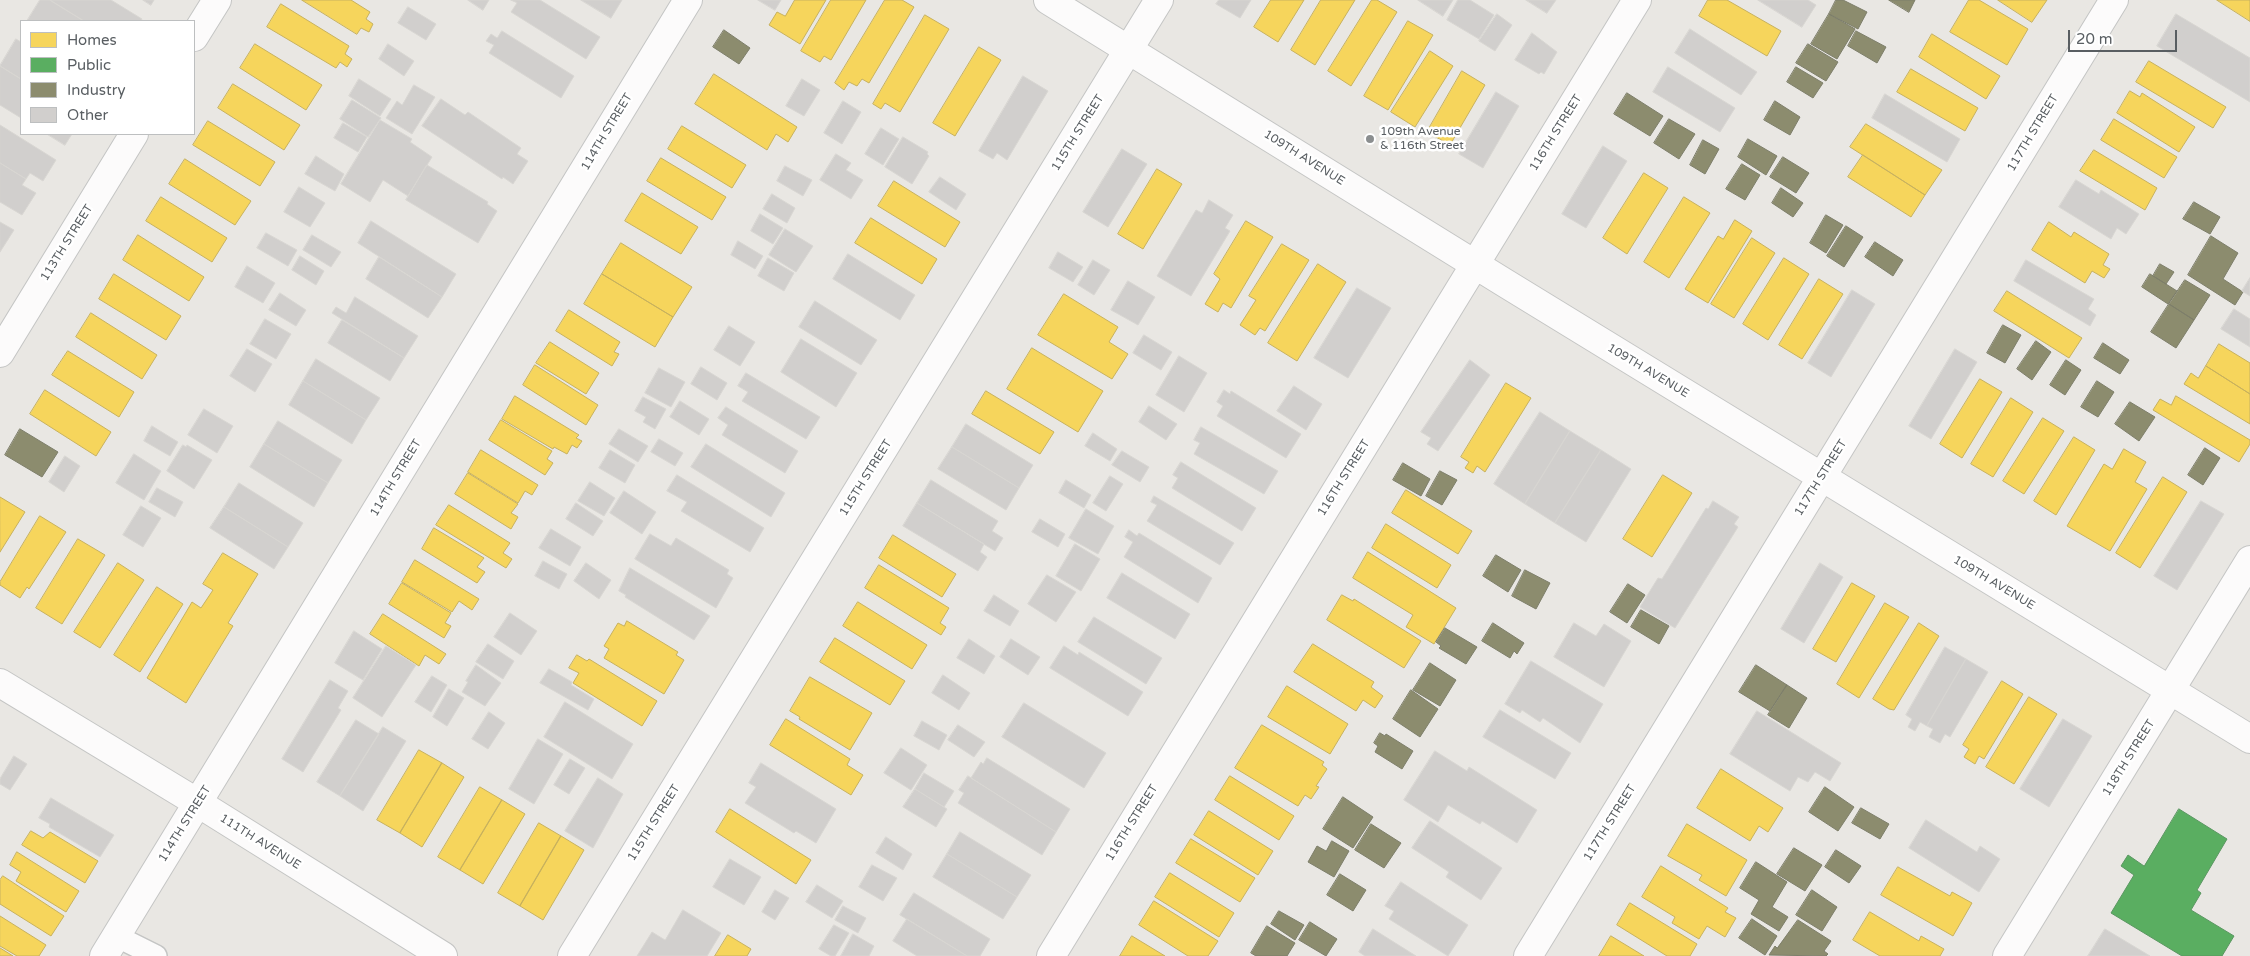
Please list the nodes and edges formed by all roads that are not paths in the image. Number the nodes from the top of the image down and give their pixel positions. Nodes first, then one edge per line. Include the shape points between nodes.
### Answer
1 (217, 0) edge
2 (688, 0) edge
3 (1048, 0) edge
4 (1159, 0) edge
5 (1637, 0) edge
6 (2114, 0) edge
7 (195, 35) edge
8 (1129, 50) junction
9 (133, 135) edge
10 (1475, 265) junction
11 (0, 353) edge
12 (1822, 477) junction
13 (2250, 560) edge
14 (0, 683) edge
15 (2170, 690) junction
16 (2250, 739) edge
17 (198, 803) junction
18 (110, 946) edge
19 (156, 956) edge
20 (443, 956) edge
21 (572, 956) edge
22 (1051, 956) edge
23 (1528, 956) edge
24 (2007, 956) edge

1 - 7 street
2 - 17 street, 114TH STREET
3 - 8 street, 109TH AVENUE
4 - 8 street, 115TH STREET
5 - 10 street, 116TH STREET
6 - 12 street, 117TH STREET
8 - 10 street, 109TH AVENUE
8 - 21 street, 115TH STREET
9 - 11 street, 113TH STREET
10 - 12 street, 109TH AVENUE
10 - 22 street, 116TH STREET
12 - 15 street, 109TH AVENUE
12 - 23 street, 117TH STREET
13 - 15 street, 118TH STREET
14 - 17 street, 111TH AVENUE
15 - 16 street, 109TH AVENUE
15 - 24 street, 118TH STREET
17 - 18 street, 114TH STREET
17 - 20 street, 111TH AVENUE
18 - 19 lane

